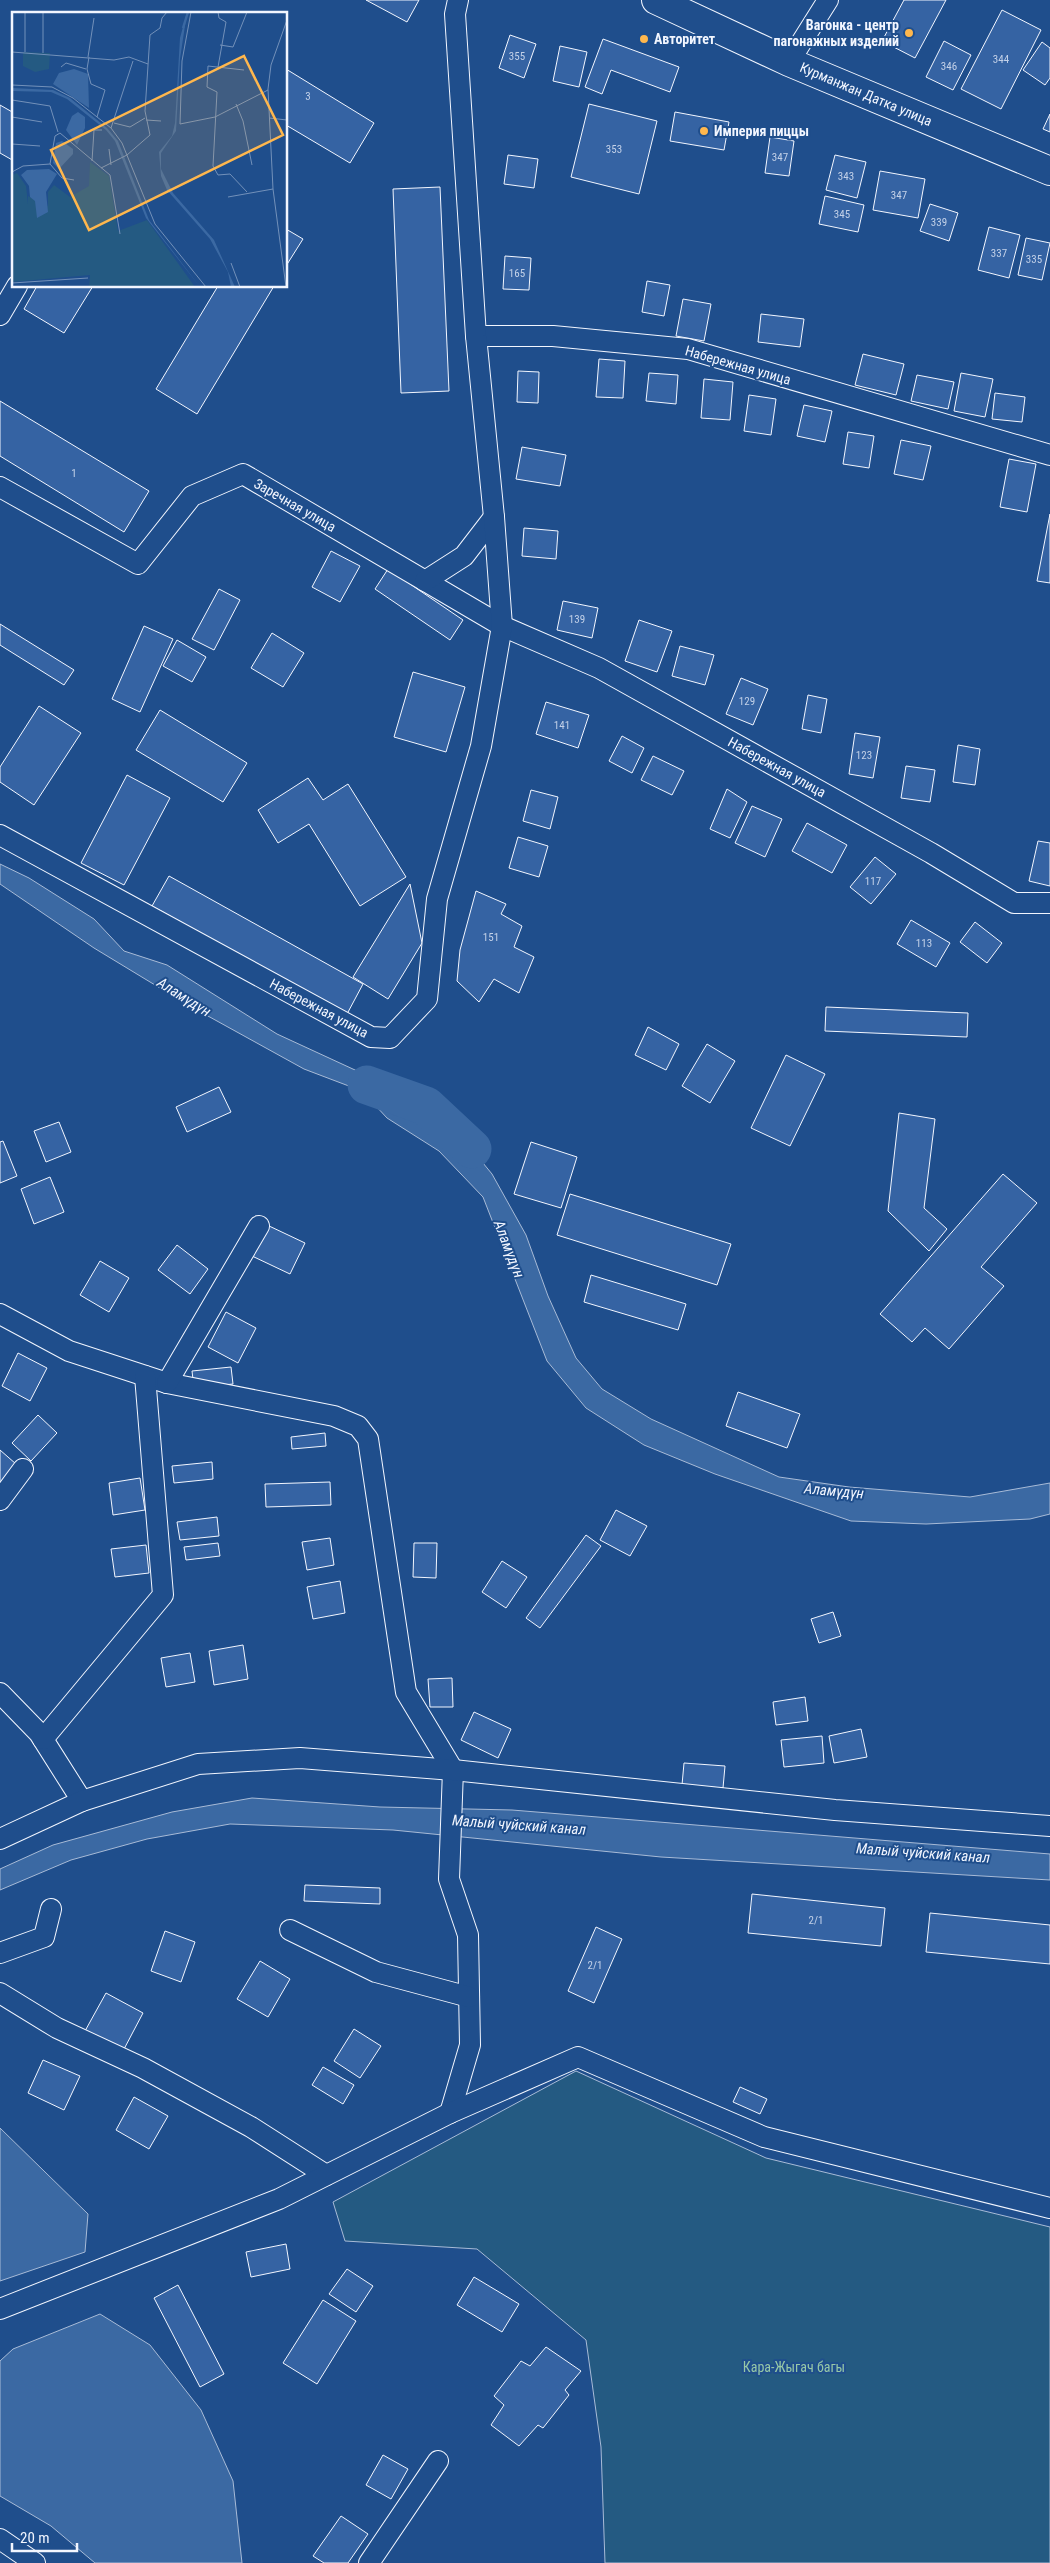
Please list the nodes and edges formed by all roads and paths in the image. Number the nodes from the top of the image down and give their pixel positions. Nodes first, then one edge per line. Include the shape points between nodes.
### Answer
1 (458, 0) edge
2 (656, 0) edge
3 (828, 0) edge
4 (789, 62) junction
5 (1050, 171) edge
6 (17, 288) edge
7 (0, 315) edge
8 (476, 336) junction
9 (1050, 455) edge
10 (0, 487) edge
11 (494, 517) junction
12 (425, 581) junction
13 (502, 626) junction
14 (0, 835) edge
15 (1050, 903) edge
16 (259, 1226) dead end
17 (0, 1314) edge
18 (145, 1376) junction
19 (167, 1383) junction
20 (23, 1469) dead end
21 (0, 1500) edge
22 (0, 1693) edge
23 (43, 1739) junction
24 (453, 1770) junction
25 (82, 1801) junction
26 (1050, 1826) edge
27 (0, 1839) edge
28 (51, 1909) dead end
29 (290, 1930) dead end
30 (0, 1953) edge
31 (0, 1993) edge
32 (469, 1997) junction
33 (450, 2114) junction
34 (326, 2176) junction
35 (1050, 2208) edge
36 (0, 2309) edge
37 (438, 2461) dead end
38 (0, 2538) edge
39 (35, 2563) edge
40 (370, 2563) edge

1 - 8 street, Набережная улица via 455,14
2 - 4 main road, Курманжан Датка улица
3 - 4 street
4 - 5 main road, Курманжан Датка улица
6 - 7 street
8 - 9 street, Набережная улица via 553,336 688,349
8 - 11 street, Набережная улица
10 - 12 street, Заречная улица via 138,564 192,496 242,474
11 - 12 street via 464,556
11 - 13 street, Набережная улица
12 - 13 street, Заречная улица
13 - 14 street, Набережная улица via 482,746 437,899 427,999 390,1038 371,1036
13 - 15 street, Набережная улица via 599,668 931,853 1014,903
16 - 19 street
17 - 18 street via 69,1351
18 - 19 street
18 - 23 street via 163,1595
19 - 24 street via 334,1416 358,1426 368,1439 406,1692
20 - 21 street
22 - 23 street
23 - 25 street
24 - 25 street via 300,1758 198,1764
24 - 26 street via 835,1810
24 - 32 street via 449,1879 468,1935
25 - 27 street
28 - 30 street via 44,1937
29 - 32 street via 376,1972
31 - 34 street via 57,2028 143,2068 234,2118
32 - 33 street via 470,2045
33 - 34 street
33 - 35 street via 578,2057 764,2137
34 - 36 street via 279,2199
37 - 40 street
38 - 39 street

